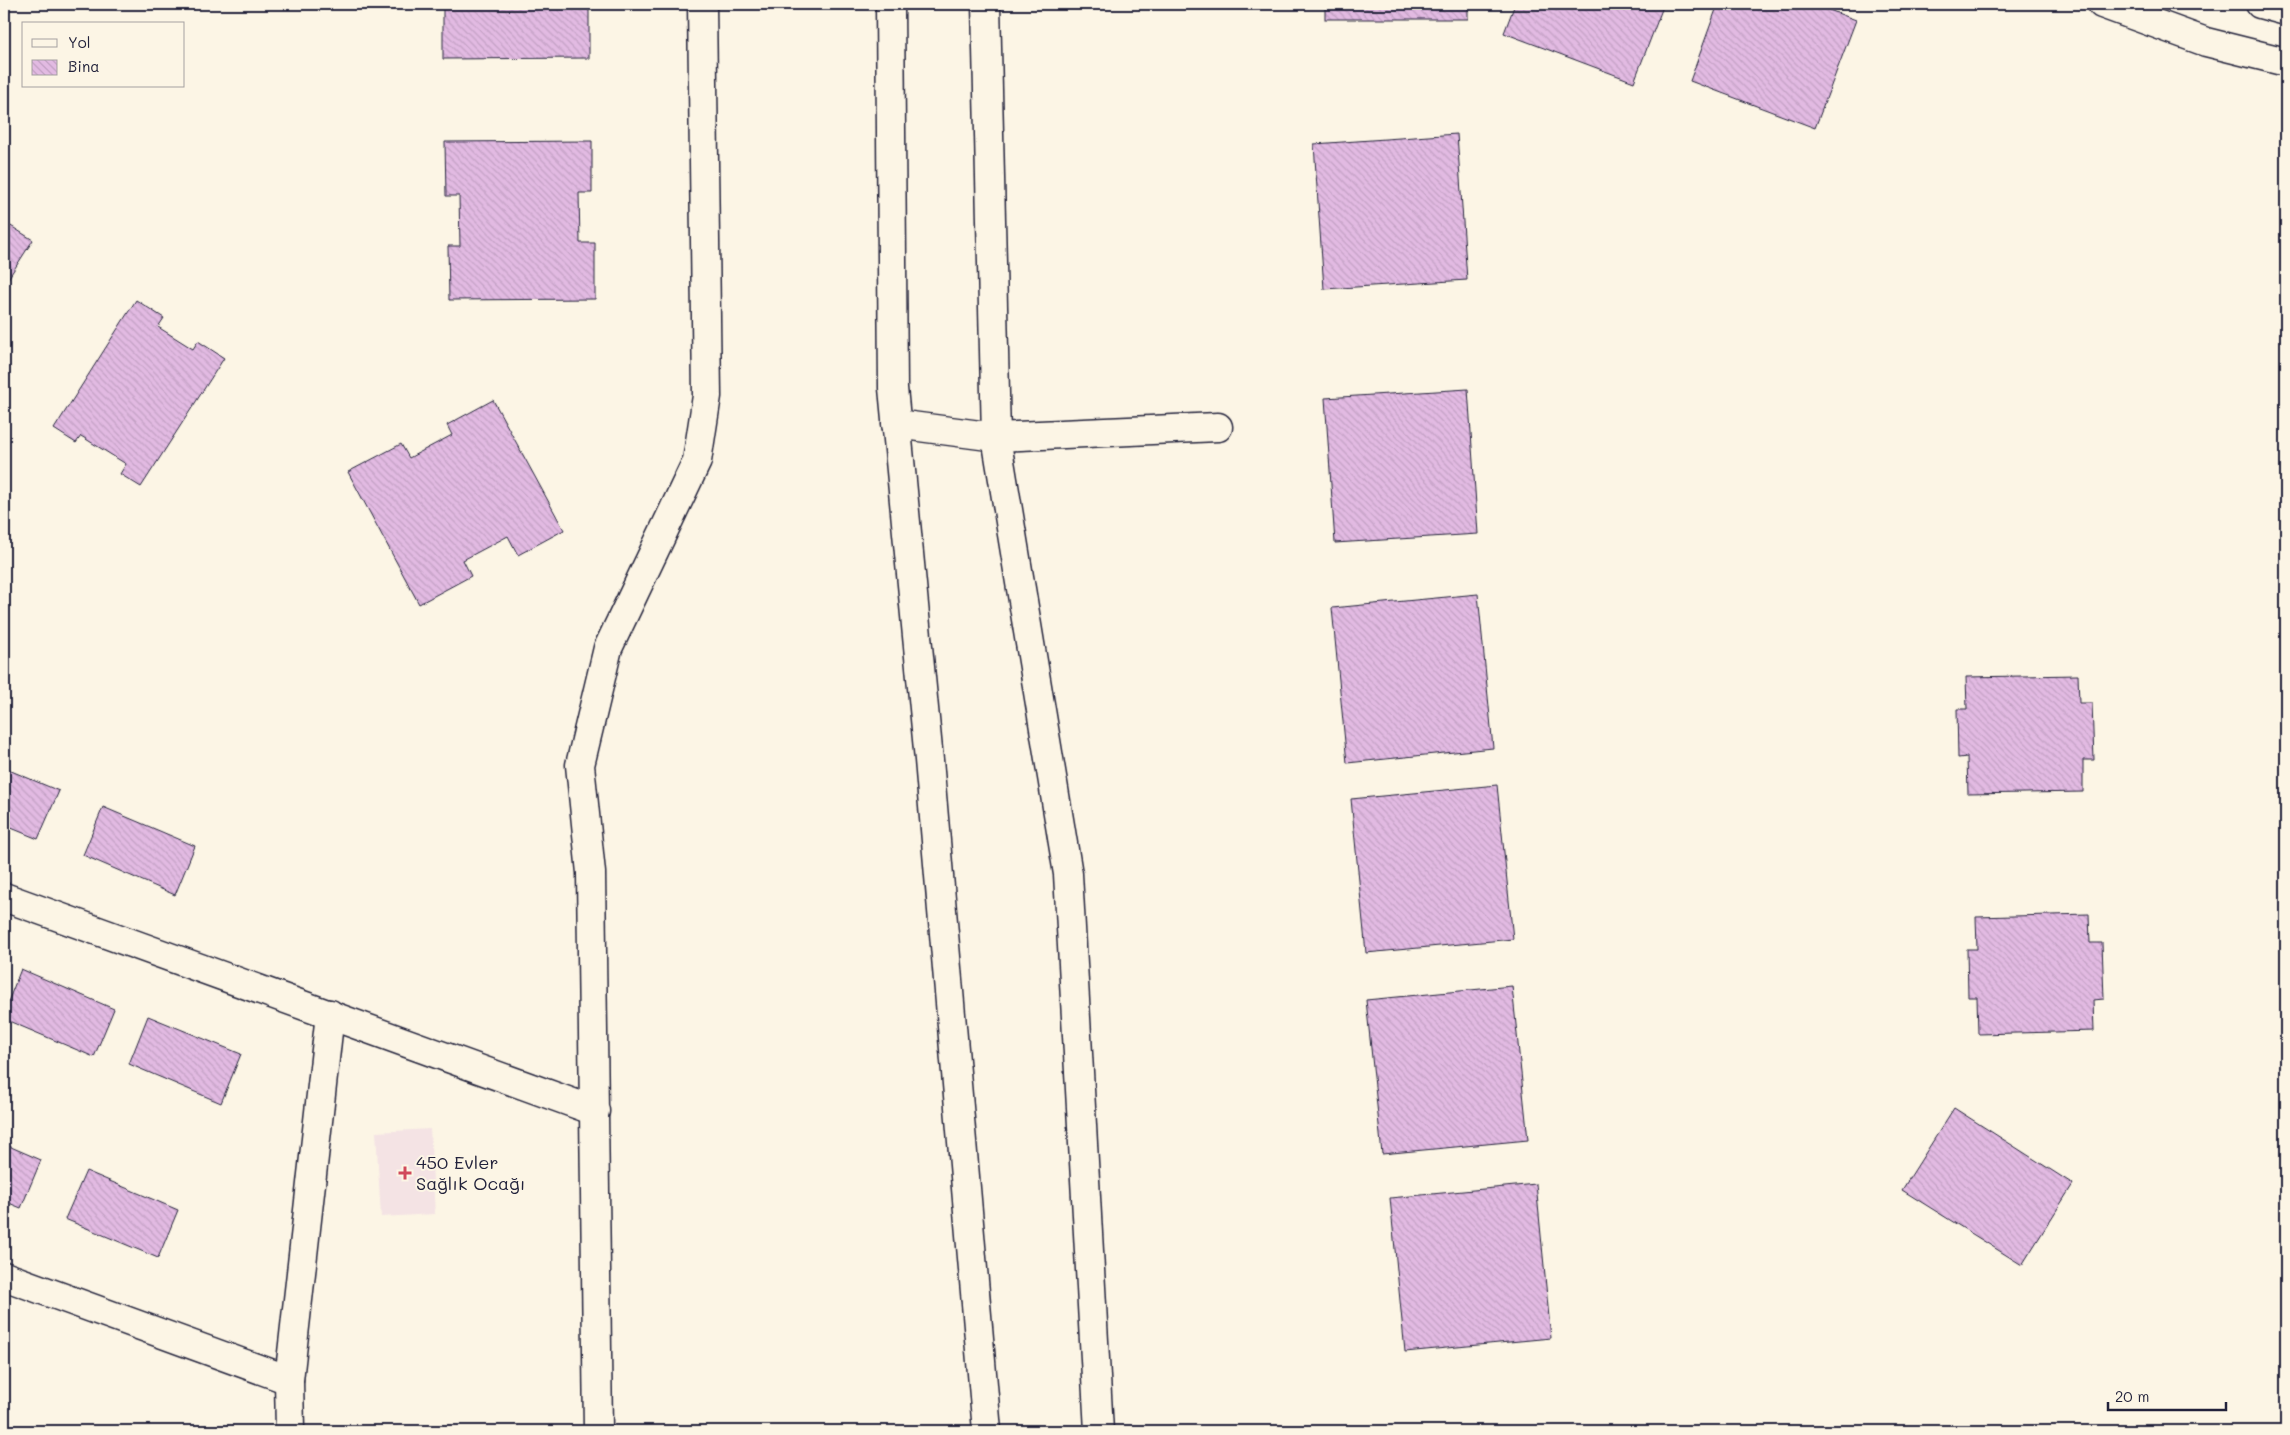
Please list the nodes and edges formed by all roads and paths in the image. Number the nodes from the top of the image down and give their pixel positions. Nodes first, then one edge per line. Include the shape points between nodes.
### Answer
1 (702, 4) edge
2 (890, 4) edge
3 (986, 4) edge
4 (2102, 4) edge
5 (2260, 4) edge
6 (2286, 11) edge
7 (2286, 62) edge
8 (896, 424) junction
9 (1218, 427) dead end
10 (996, 437) junction
11 (4, 897) edge
12 (330, 1014) junction
13 (595, 1111) junction
14 (4, 1276) edge
15 (289, 1380) junction
16 (290, 1431) edge
17 (598, 1431) edge
18 (987, 1431) edge
19 (1100, 1431) edge

1 - 13 street via 707,396 697,461 608,648 580,765 591,874
2 - 8 street
3 - 10 street
4 - 7 street via 2206,42
5 - 6 street
8 - 10 street
8 - 18 street via 929,760
9 - 10 street
10 - 19 street via 1068,874
11 - 12 street
12 - 13 street
12 - 15 street
13 - 17 street
14 - 15 street
15 - 16 street

